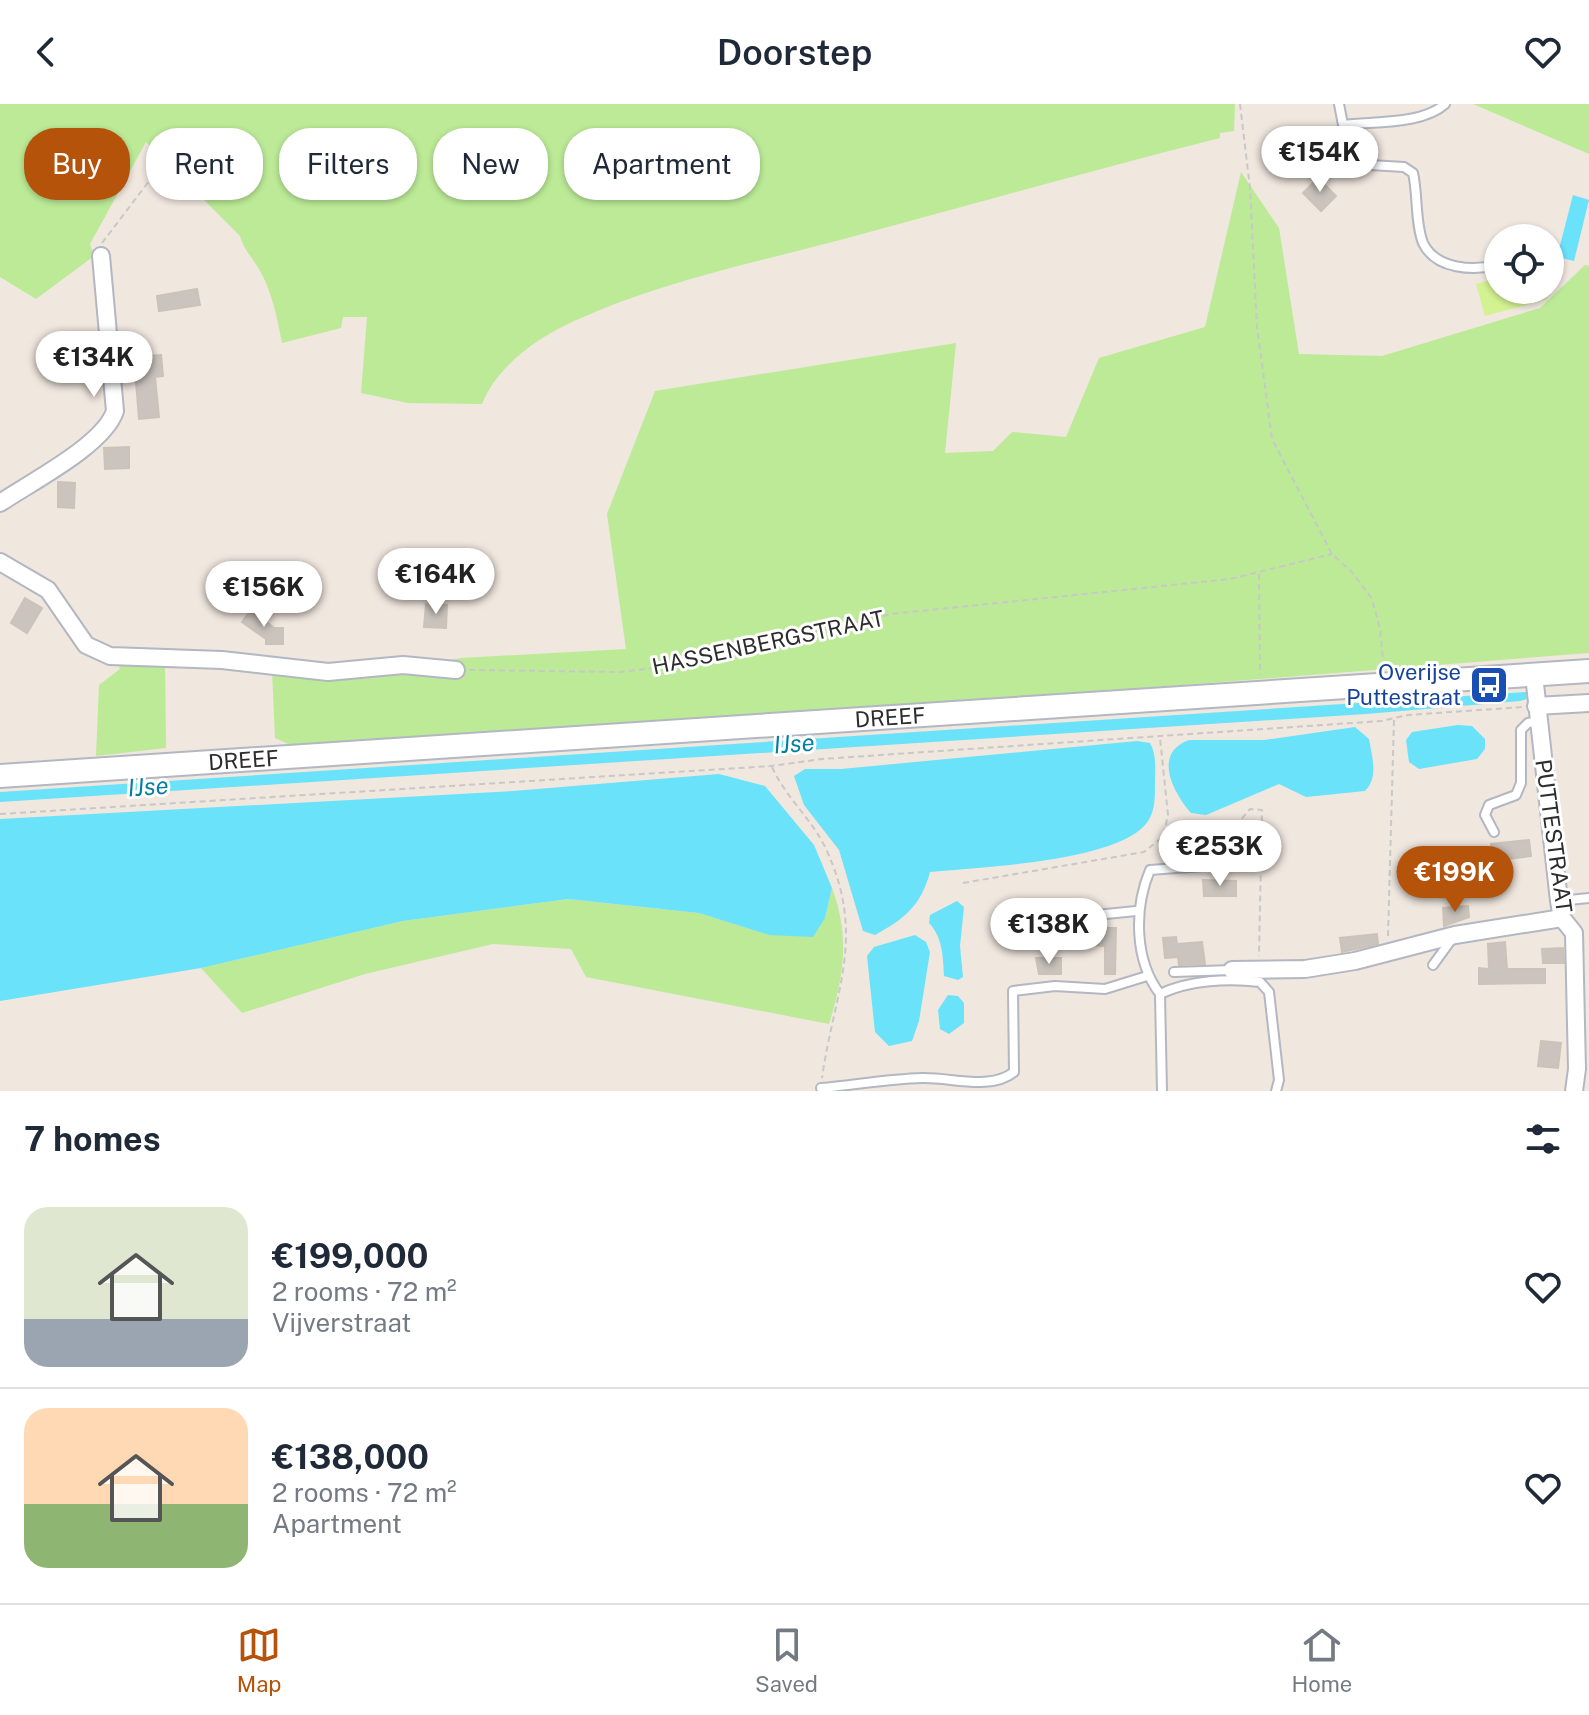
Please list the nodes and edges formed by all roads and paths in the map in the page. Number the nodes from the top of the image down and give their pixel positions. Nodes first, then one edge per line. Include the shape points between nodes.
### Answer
1 (1240, 104) edge
2 (1339, 104) edge
3 (1445, 104) edge
4 (1343, 125) junction
5 (146, 184) edge
6 (101, 256) joint
7 (1484, 266) edge
8 (0, 503) edge
9 (1332, 554) junction
10 (0, 562) edge
11 (1259, 573) junction
12 (456, 670) joint
13 (1589, 671) edge
14 (1385, 686) junction
15 (1261, 694) junction
16 (1536, 698) junction
17 (1589, 703) edge
18 (1394, 718) junction
19 (1160, 737) junction
20 (771, 766) junction
21 (0, 776) edge
22 (0, 814) edge
23 (1494, 832) dead end
24 (1163, 837) junction
25 (1203, 866) dead end
26 (963, 883) dead end
27 (1589, 898) edge
28 (1559, 901) junction
29 (1136, 911) junction
30 (1076, 917) dead end
31 (1562, 918) junction
32 (1455, 935) junction
33 (1389, 952) junction
34 (1433, 965) dead end
35 (1261, 969) junction
36 (1232, 970) joint
37 (1174, 972) dead end
38 (1147, 976) junction
39 (1160, 994) junction
40 (1583, 1067) edge
41 (821, 1088) joint
42 (1162, 1091) edge
43 (1276, 1091) edge
44 (1574, 1091) edge

1 - 9 path via 1257,327 1272,439
2 - 4 lane
3 - 4 lane via 1436,113 1418,117
4 - 7 lane via 1348,151 1370,165 1404,167 1413,173 1423,242 1432,255 1444,263
5 - 6 path via 105,236
6 - 8 street via 112,420 97,438
9 - 11 path, HASSENBERGSTRAAT
9 - 14 path via 1372,599
10 - 12 street via 48,590 86,645 110,656 222,660 328,672 403,665
11 - 12 path, HASSENBERGSTRAAT via 1139,591 891,614 677,665 620,672
11 - 15 path
13 - 16 main road, DREEF
14 - 15 main road, DREEF
14 - 16 main road, DREEF
15 - 21 main road, DREEF
16 - 17 street, DREEF
16 - 18 path
16 - 23 lane via 1521,730 1521,783 1516,795 1489,805 1485,815
16 - 28 street, PUTTESTRAAT
18 - 19 path
18 - 33 path
19 - 20 path
19 - 24 path via 1168,815
20 - 22 path
20 - 41 path via 826,848 844,906 847,950
24 - 26 path via 1144,852
24 - 35 path via 1211,847 1221,843 1250,809 1262,810
25 - 29 lane via 1150,870
27 - 28 lane
28 - 31 street, PUTTESTRAAT
29 - 30 lane
29 - 38 lane
31 - 32 street
31 - 40 street, PUTTESTRAAT via 1574,933
32 - 33 street
32 - 34 lane
33 - 35 street via 1305,969
35 - 36 street
36 - 37 lane
38 - 39 lane
38 - 41 lane via 1105,989 1055,986 1013,991 1014,1072 1008,1077 983,1083 923,1078
39 - 42 lane
39 - 43 lane via 1176,986 1260,982 1269,992
40 - 44 street, PUTTESTRAAT

